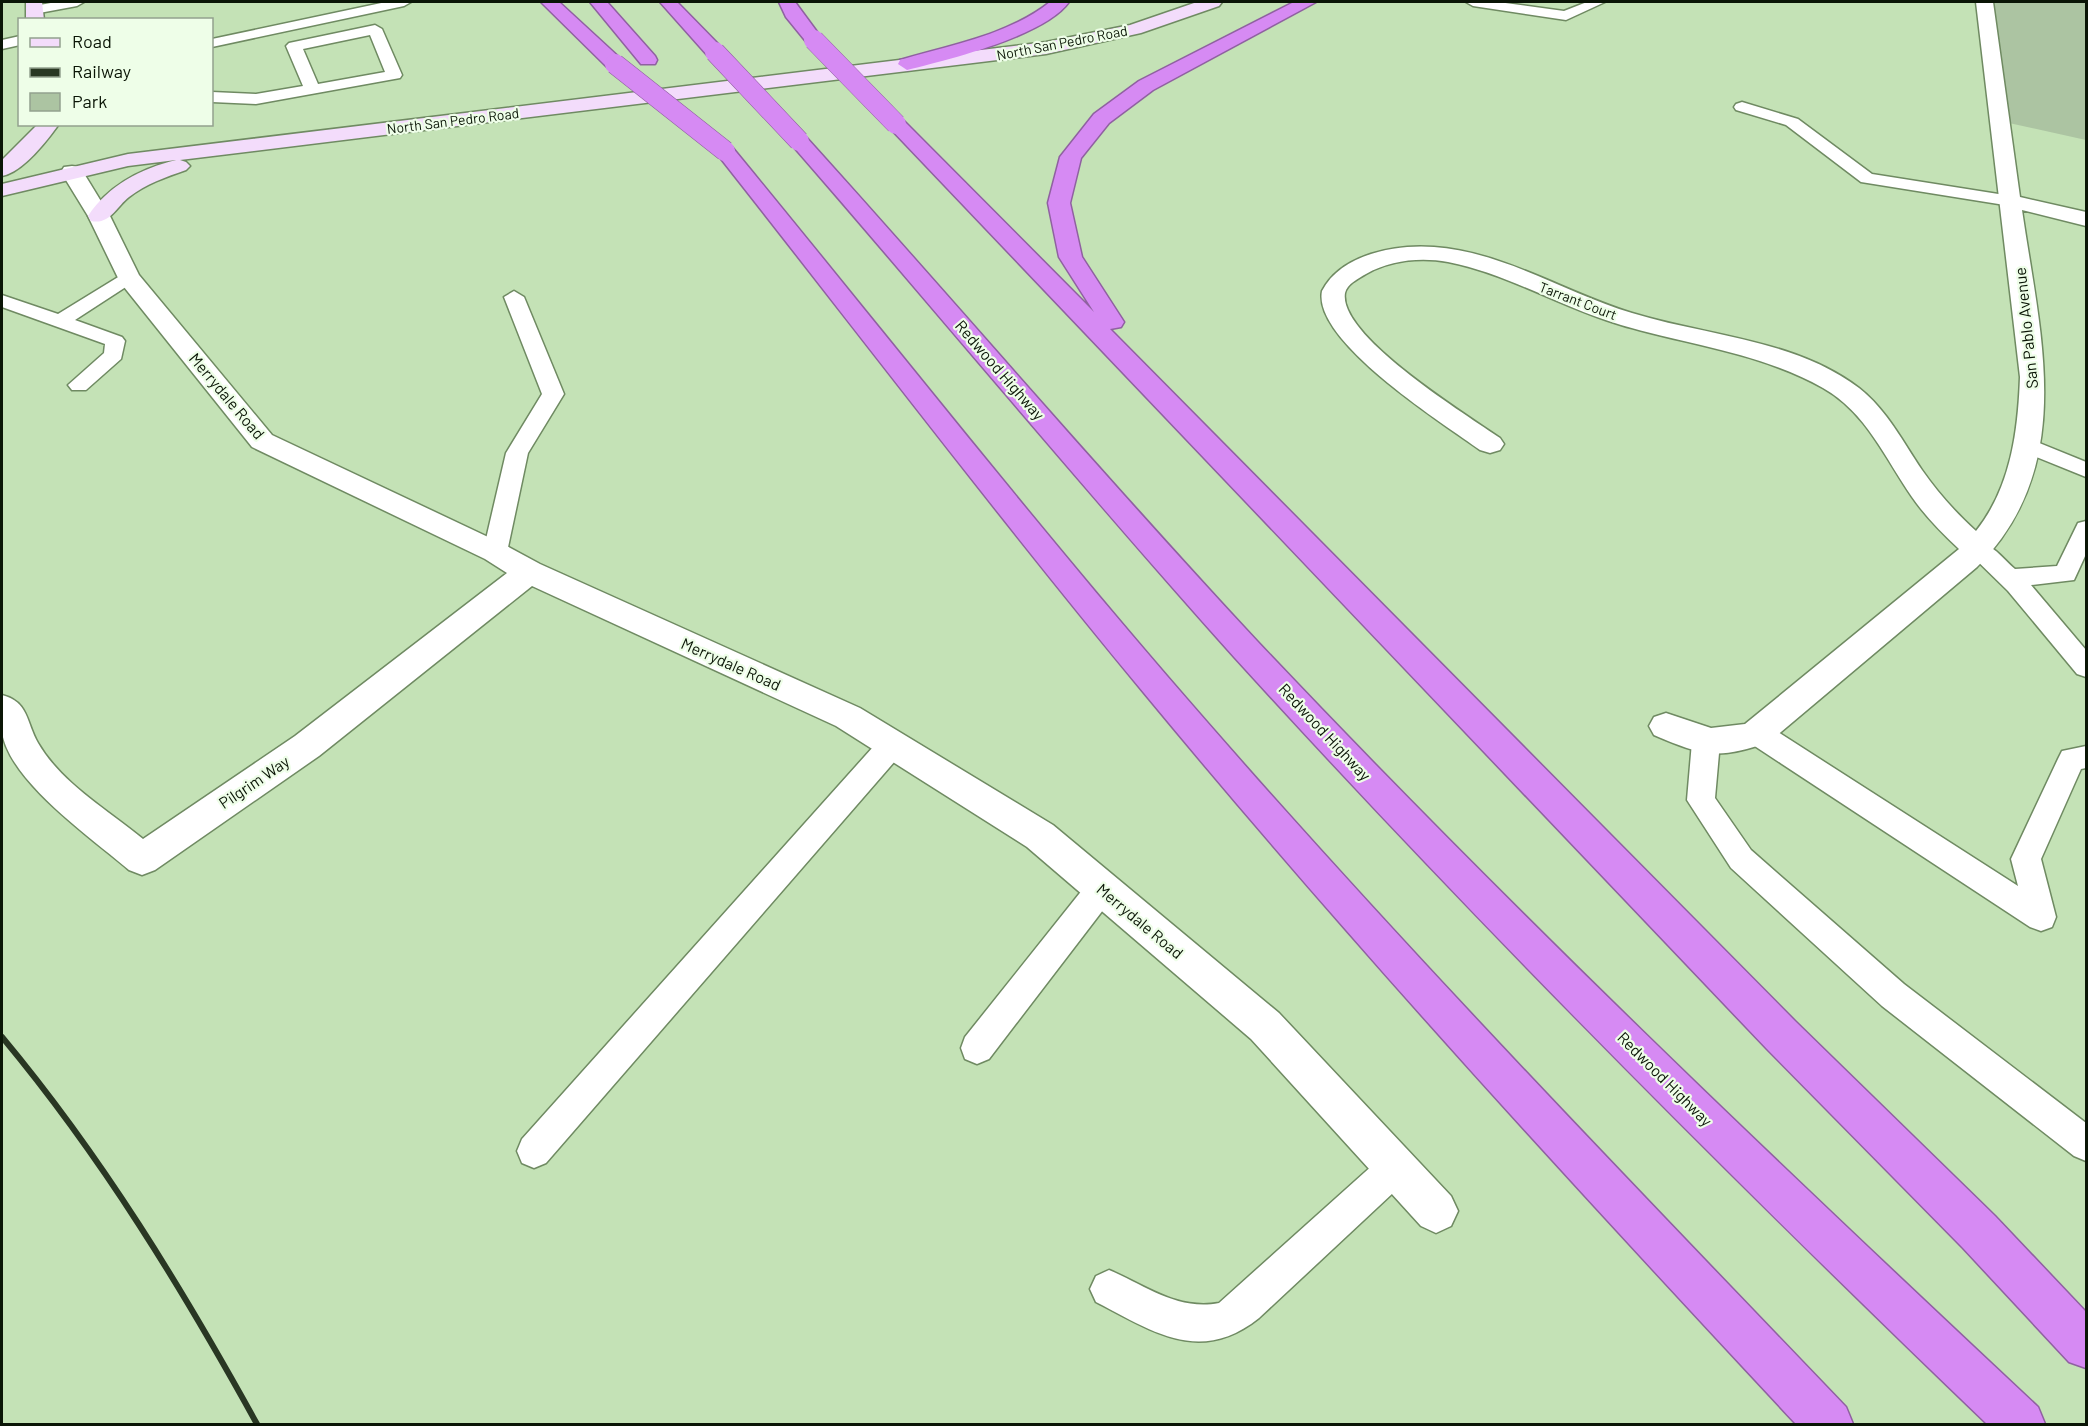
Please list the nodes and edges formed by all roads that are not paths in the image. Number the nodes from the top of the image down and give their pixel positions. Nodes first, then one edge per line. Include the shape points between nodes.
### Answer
1 (77, 2) edge
2 (404, 2) edge
3 (549, 2) edge
4 (598, 2) edge
5 (668, 2) edge
6 (1060, 2) edge
7 (1168, 2) edge
8 (1212, 2) edge
9 (1306, 2) edge
10 (1473, 2) edge
11 (1598, 2) edge
12 (1984, 2) edge
13 (788, 3) edge
14 (34, 10) edge
15 (18, 41) edge
16 (213, 43) edge
17 (2, 45) edge
18 (907, 64) junction
19 (312, 89) junction
20 (213, 97) edge
21 (1742, 107) dead end
22 (47, 126) edge
23 (60, 140) edge
24 (250, 145) junction
25 (725, 151) junction
26 (2, 170) edge
27 (72, 172) junction
28 (2, 190) edge
29 (2011, 201) junction
30 (99, 216) junction
31 (2086, 219) edge
32 (128, 278) junction
33 (514, 297) dead end
34 (2, 301) edge
35 (60, 321) junction
36 (79, 385) dead end
37 (1490, 444) dead end
38 (2027, 445) junction
39 (2086, 470) edge
40 (1275, 512) junction
41 (2086, 529) edge
42 (1977, 549) junction
43 (495, 552) junction
44 (529, 572) junction
45 (2011, 578) junction
46 (2086, 667) edge
47 (2, 708) edge
48 (1666, 726) dead end
49 (1758, 733) junction
50 (1706, 742) junction
51 (892, 745) junction
52 (2086, 757) edge
53 (1102, 888) junction
54 (976, 1048) dead end
55 (2086, 1144) edge
56 (534, 1151) dead end
57 (1396, 1167) junction
58 (1436, 1211) dead end
59 (1109, 1289) dead end
60 (2086, 1345) edge
61 (1829, 1425) edge
62 (2021, 1425) edge

1 - 14 lane
2 - 16 lane
3 - 25 highway, bridge via 615,64
4 - 25 highway, bridge
5 - 62 highway, Redwood Highway, bridge via 799,141 1140,533 1389,800 1542,957
6 - 18 highway via 1046,14 1011,30
7 - 18 main road, North San Pedro Road via 1068,32
8 - 18 main road, North San Pedro Road via 1144,27 1078,42
9 - 40 highway via 1167,72 1117,103 1092,126 1073,154 1059,200 1058,217 1066,249 1098,305
10 - 11 lane via 1566,16
12 - 29 street, San Pablo Avenue
13 - 40 highway, bridge via 814,40
15 - 17 lane
18 - 24 main road, North San Pedro Road
19 - 19 lane via 394,75 375,29 294,46
19 - 20 lane via 256,99
21 - 29 lane via 1792,122 1867,178
22 - 26 main road
23 - 27 main road, Merrydale Road
24 - 27 main road, North San Pedro Road via 128,160
24 - 30 main road via 140,181 112,198
25 - 61 highway via 1054,560 1257,801 1626,1210
27 - 28 main road, North San Pedro Road
27 - 30 street, Merrydale Road
29 - 31 street
29 - 38 street, San Pablo Avenue via 2033,377
30 - 32 street, Merrydale Road
32 - 35 lane
32 - 43 street, Merrydale Road via 262,441
33 - 43 lane via 553,394 517,453
34 - 35 lane
35 - 36 lane via 115,341 114,355
37 - 42 street, Tarrant Court via 1353,340 1334,306 1336,286 1344,278 1387,257 1446,255 1487,266 1621,318 1806,369 1854,396 1871,412 1923,493
38 - 39 lane
38 - 42 street, San Pablo Avenue via 2009,504
40 - 60 highway
41 - 45 lane via 2065,574
42 - 45 lane
42 - 49 street, San Pablo Avenue
43 - 44 street, Merrydale Road
44 - 47 street, Pilgrim Way via 307,746 142,859 54,787 23,748 14,719
44 - 51 street, Merrydale Road via 848,717
45 - 46 lane
48 - 50 street, San Pablo Avenue
49 - 50 street, San Pablo Avenue via 1734,741
49 - 52 lane via 2041,917 2026,859 2072,759
50 - 55 lane via 1701,800 1741,859 1893,995
51 - 53 street, Merrydale Road via 1040,836
51 - 56 lane
53 - 54 lane
53 - 57 street, Merrydale Road via 1265,1026
57 - 58 street, Merrydale Road
57 - 59 lane via 1224,1321 1196,1326 1177,1322

